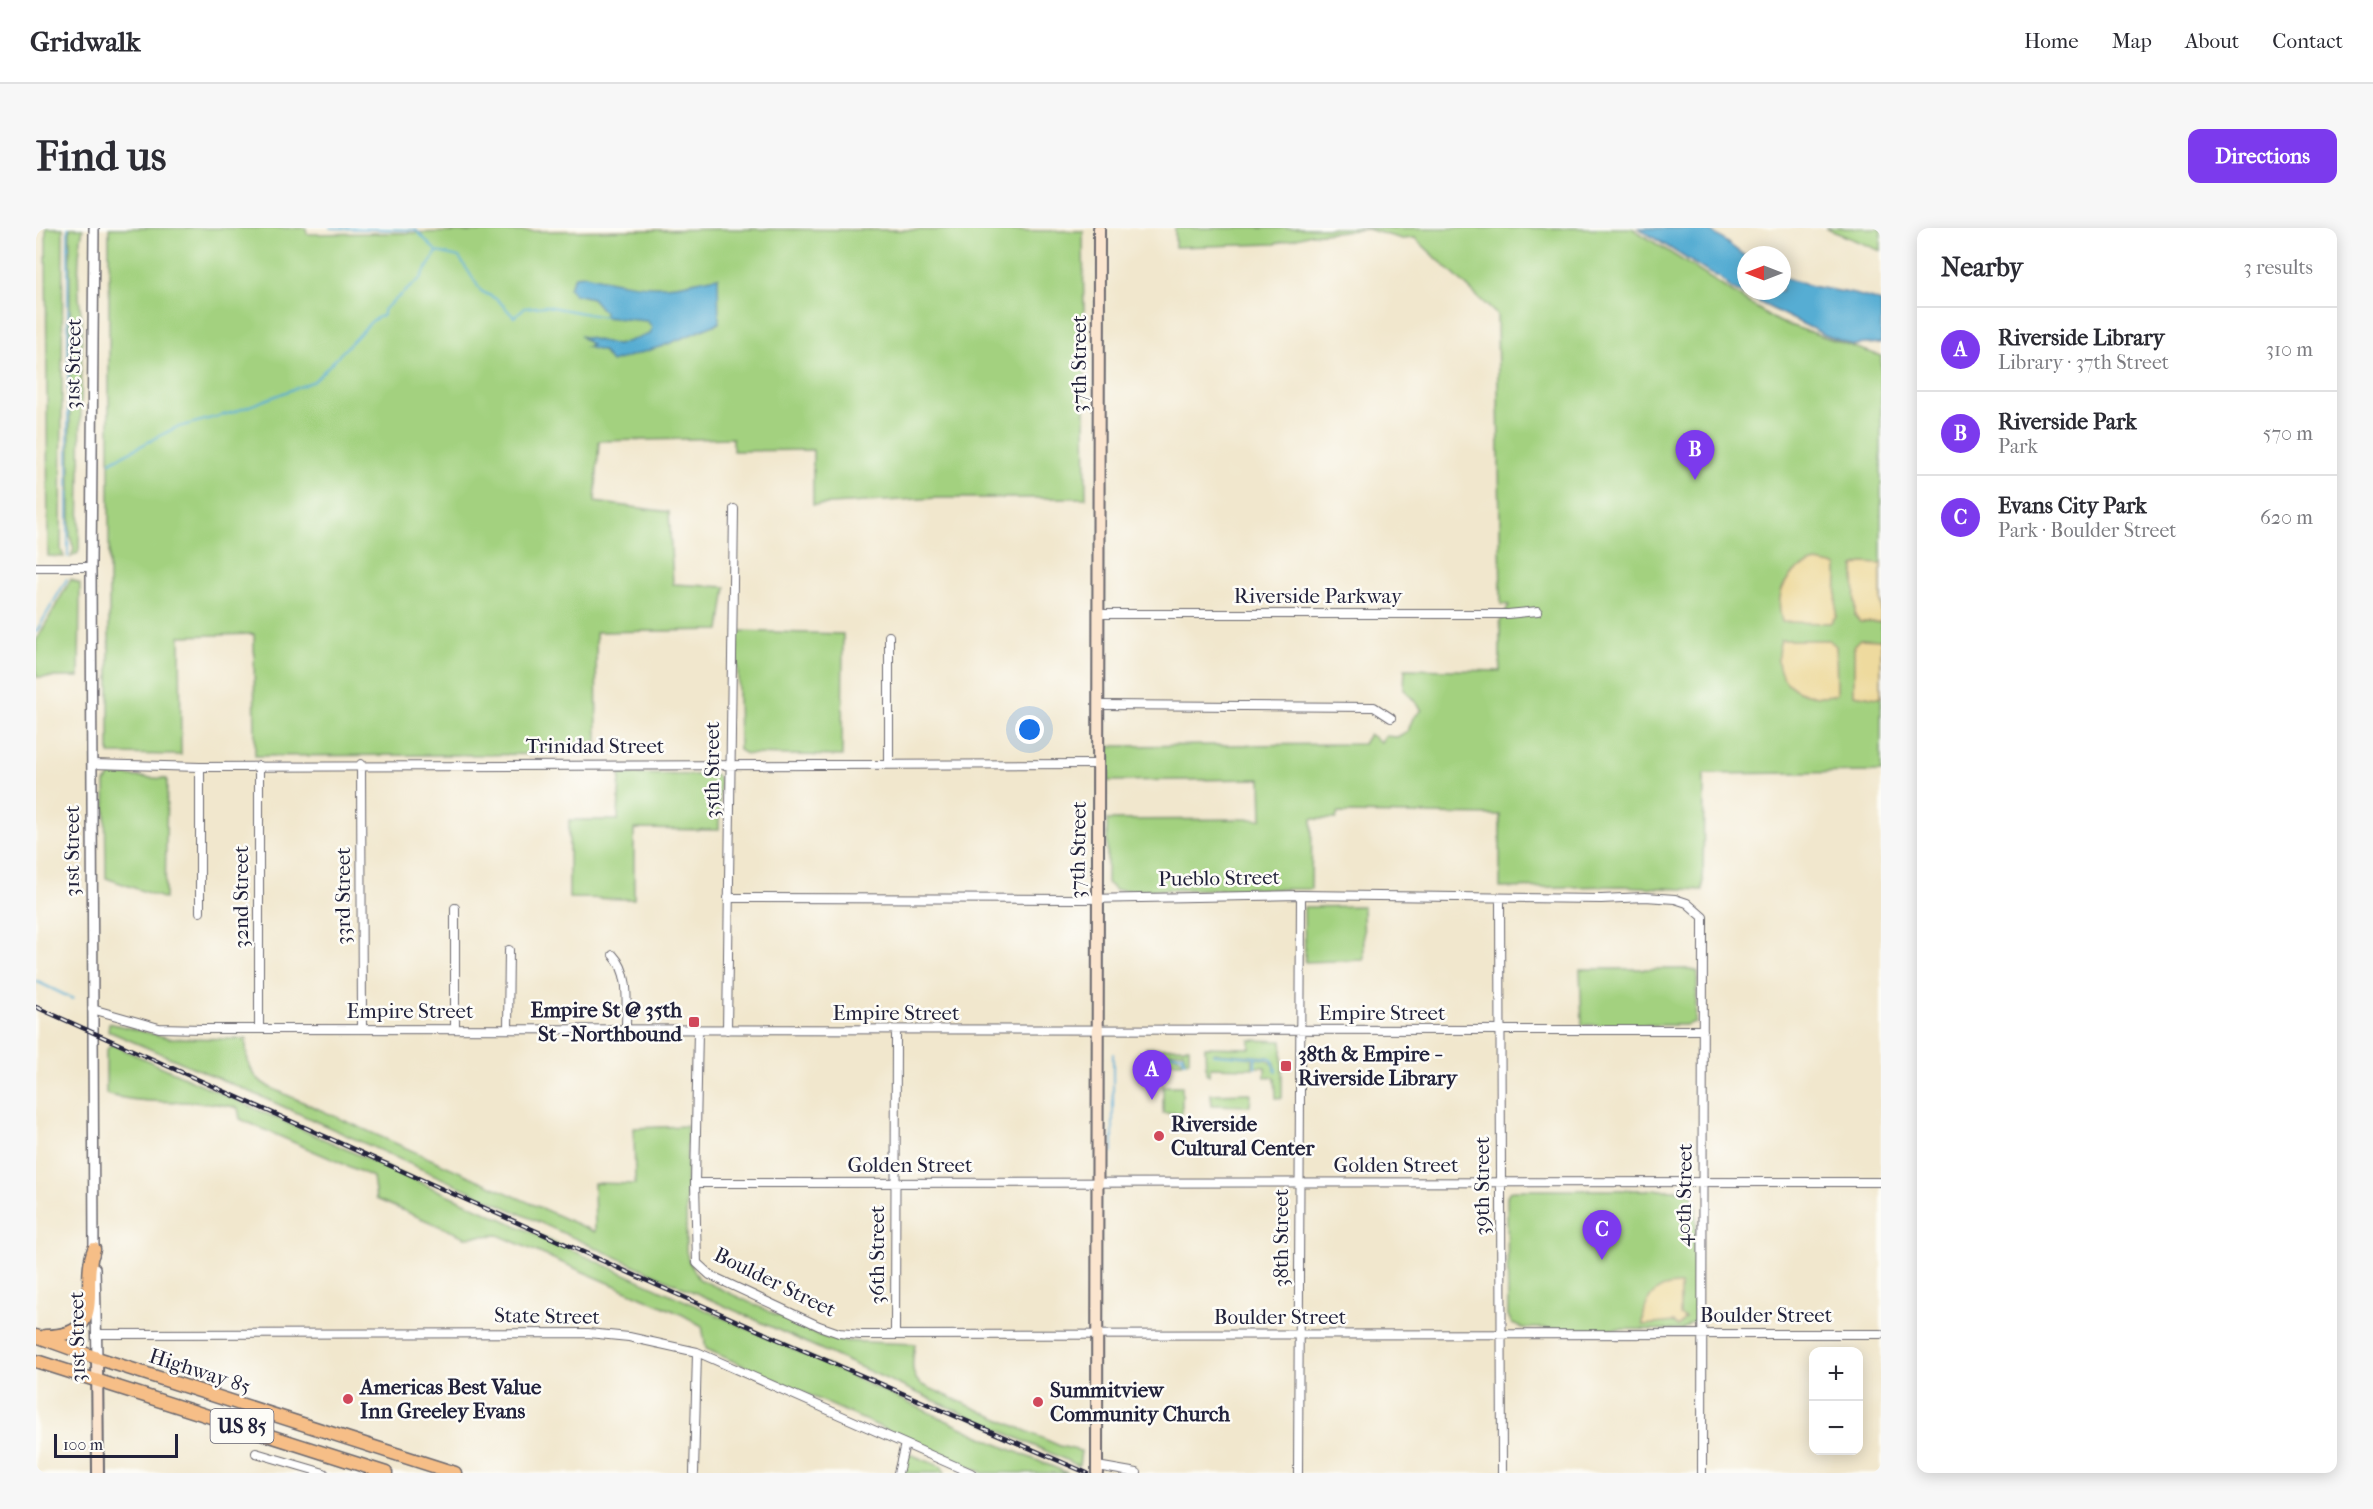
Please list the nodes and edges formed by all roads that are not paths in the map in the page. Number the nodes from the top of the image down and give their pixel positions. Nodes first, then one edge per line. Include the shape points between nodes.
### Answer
1 (94, 228) edge
2 (1099, 228) edge
3 (734, 510) dead end
4 (36, 567) edge
5 (91, 567) junction
6 (1538, 611) dead end
7 (1099, 614) junction
8 (889, 636) dead end
9 (1098, 705) junction
10 (1391, 718) dead end
11 (92, 764) junction
12 (361, 764) junction
13 (729, 764) junction
14 (889, 764) junction
15 (1098, 764) junction
16 (259, 766) junction
17 (200, 767) junction
18 (1301, 895) junction
19 (729, 898) junction
20 (1097, 898) junction
21 (1500, 898) junction
22 (455, 908) dead end
23 (200, 912) dead end
24 (1703, 917) joint
25 (509, 950) dead end
26 (613, 955) dead end
27 (92, 1009) junction
28 (626, 1028) junction
29 (259, 1029) junction
30 (362, 1029) junction
31 (455, 1029) junction
32 (508, 1029) junction
33 (698, 1030) junction
34 (727, 1030) junction
35 (1704, 1030) junction
36 (896, 1031) junction
37 (1097, 1031) junction
38 (1300, 1031) junction
39 (1499, 1031) junction
40 (1500, 1182) junction
41 (1702, 1182) junction
42 (1881, 1182) edge
43 (695, 1183) junction
44 (894, 1183) junction
45 (1097, 1183) junction
46 (1299, 1184) junction
47 (94, 1249) junction
48 (1701, 1333) junction
49 (96, 1334) junction
50 (895, 1334) junction
51 (1501, 1334) junction
52 (1881, 1334) edge
53 (1097, 1335) junction
54 (1299, 1335) junction
55 (36, 1336) edge
56 (697, 1352) junction
57 (97, 1358) junction
58 (36, 1360) edge
59 (97, 1380) junction
60 (905, 1444) junction
61 (256, 1453) dead end
62 (1097, 1470) edge
63 (98, 1473) edge
64 (324, 1473) edge
65 (386, 1473) edge
66 (455, 1473) edge
67 (694, 1473) edge
68 (898, 1473) edge
69 (971, 1473) edge
70 (1137, 1473) edge
71 (1298, 1473) edge
72 (1502, 1473) edge
73 (1702, 1473) edge

1 - 5 street, 31st Street
2 - 7 main road, 37th Street
3 - 13 street, 35th Street
4 - 5 street
5 - 11 street, 31st Street
6 - 7 street, Riverside Parkway
7 - 9 main road, 37th Street
8 - 14 street
9 - 10 street via 1374,707
9 - 15 main road, 37th Street
11 - 17 street, Trinidad Street
11 - 27 street, 31st Street
12 - 13 street, Trinidad Street
12 - 16 street, Trinidad Street
12 - 30 street, 33rd Street
13 - 14 street, Trinidad Street
13 - 19 street, 35th Street
14 - 15 street, Trinidad Street
15 - 20 main road, 37th Street
16 - 17 street, Trinidad Street
16 - 29 street, 32nd Street
17 - 23 street
18 - 20 street, Pueblo Street
18 - 21 street, Pueblo Street
18 - 38 street, 38th Street
19 - 20 street, Pueblo Street
19 - 34 street, 35th Street
20 - 37 main road, 37th Street
21 - 24 street, Pueblo Street via 1675,899 1687,903
21 - 39 street, 39th Street
22 - 31 street
24 - 35 street, 40th Street
25 - 32 street
26 - 28 street via 620,963 626,984
27 - 29 street, Empire Street via 159,1028
27 - 47 street, 31st Street
28 - 32 street, Empire Street
28 - 33 street, Empire Street
29 - 30 street, Empire Street
30 - 31 street, Empire Street
31 - 32 street, Empire Street
33 - 34 street, Empire Street
33 - 43 street
34 - 36 street, Empire Street
35 - 39 street, Empire Street
35 - 41 street, 40th Street
36 - 37 street, Empire Street
36 - 44 street, 36th Street
37 - 38 street, Empire Street
37 - 45 main road, 37th Street
38 - 39 street, Empire Street
38 - 46 street, 38th Street
39 - 40 street, 39th Street
40 - 41 street, Golden Street
40 - 46 street, Golden Street
40 - 51 street, 39th Street
41 - 42 street, Golden Street
41 - 48 street, 40th Street
43 - 44 street, Golden Street
43 - 50 street, Boulder Street via 697,1263 710,1275 839,1333
44 - 45 street, Golden Street
44 - 50 street, 36th Street
45 - 46 street, Golden Street
45 - 53 main road, 37th Street
46 - 54 street, 38th Street
47 - 49 street, 31st Street
47 - 55 highway via 89,1261 90,1305 82,1324 69,1334
48 - 51 street, Boulder Street
48 - 52 street, Boulder Street
48 - 73 street, 40th Street
49 - 56 street, State Street via 588,1333 629,1337
49 - 57 street, 31st Street
50 - 53 street, Boulder Street
51 - 54 street, Boulder Street
51 - 72 street, 39th Street
53 - 54 street, Boulder Street
53 - 62 main road, 37th Street
54 - 71 street, 38th Street
55 - 57 highway, Highway 85 / US 85
56 - 60 street, State Street
56 - 67 street
57 - 59 main road, 31st Street
57 - 66 highway, Highway 85 / US 85
58 - 59 highway, Highway 85 / US 85
59 - 63 main road, 31st Street
59 - 65 highway, Highway 85 / US 85
60 - 68 street
60 - 69 street, State Street
61 - 64 street
62 - 70 street

